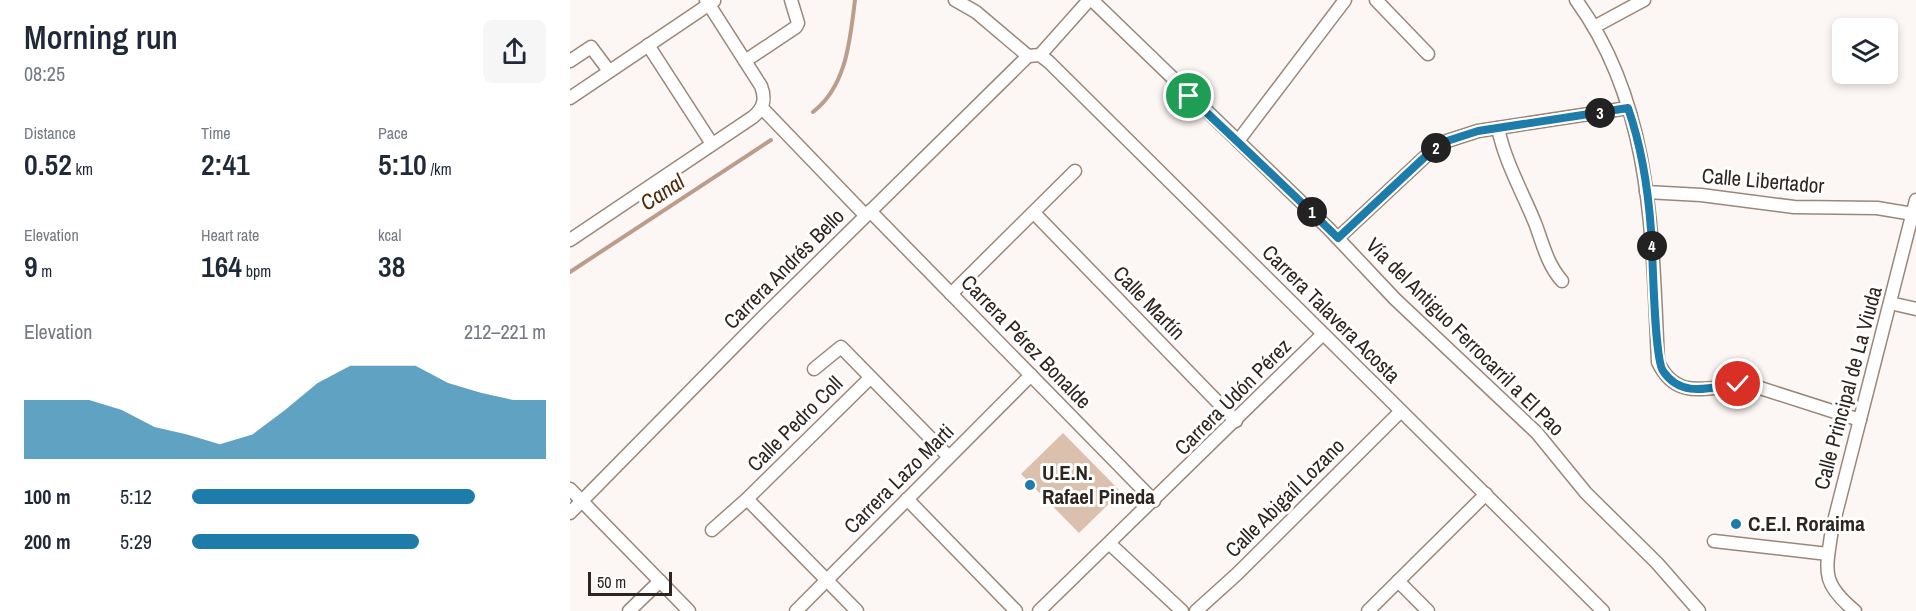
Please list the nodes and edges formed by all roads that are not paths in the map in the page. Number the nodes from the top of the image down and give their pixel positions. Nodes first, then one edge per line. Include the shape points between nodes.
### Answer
1 (791, 0) edge
2 (955, 0) edge
3 (1090, 0) edge
4 (1345, 0) edge
5 (1376, 0) edge
6 (1576, 0) edge
7 (1644, 0) edge
8 (710, 1) edge
9 (1594, 27) junction
10 (648, 45) junction
11 (1428, 54) dead end
12 (1034, 56) junction
13 (570, 61) edge
14 (746, 61) junction
15 (609, 71) junction
16 (570, 98) edge
17 (762, 108) junction
18 (1628, 108) junction
19 (1498, 128) junction
20 (1238, 141) junction
21 (712, 144) junction
22 (1075, 171) dead end
23 (1646, 192) junction
24 (1916, 201) edge
25 (867, 213) junction
26 (1034, 213) junction
27 (1913, 214) junction
28 (1338, 238) junction
29 (570, 240) edge
30 (1562, 281) dead end
31 (951, 294) junction
32 (1890, 303) junction
33 (1916, 309) edge
34 (1323, 334) junction
35 (814, 369) dead end
36 (1031, 375) junction
37 (870, 378) junction
38 (1401, 411) junction
39 (1860, 420) junction
40 (1236, 421) junction
41 (949, 457) junction
42 (570, 489) edge
43 (1486, 494) junction
44 (747, 499) junction
45 (907, 499) junction
46 (581, 501) junction
47 (1154, 501) junction
48 (570, 513) edge
49 (712, 530) dead end
50 (1714, 542) dead end
51 (1110, 544) junction
52 (1828, 554) junction
53 (826, 580) junction
54 (660, 581) junction
55 (1398, 581) junction
56 (629, 611) edge
57 (689, 611) edge
58 (796, 611) edge
59 (857, 611) edge
60 (1016, 611) edge
61 (1039, 611) edge
62 (1182, 611) edge
63 (1196, 611) edge
64 (1368, 611) edge
65 (1428, 611) edge
66 (1603, 611) edge
67 (1699, 611) edge
68 (1855, 611) edge

1 - 14 street via 796,27
2 - 12 street, Carrera Talavera Acosta
3 - 12 street, Carrera Andrés Bello
3 - 20 street, Vía del Antiguo Ferrocarril a El Pao
4 - 20 street
5 - 11 street
6 - 9 street
7 - 9 street
8 - 10 street
8 - 14 street
9 - 18 street via 1618,76
10 - 15 street
10 - 21 street
12 - 25 street, Carrera Andrés Bello
12 - 34 street, Carrera Talavera Acosta via 1183,193
13 - 15 street via 591,46
14 - 17 street via 763,92
15 - 16 street
17 - 21 street
17 - 25 street, Carrera Pérez Bonalde
18 - 19 street
18 - 23 street via 1641,151
19 - 28 street via 1458,137 1438,147
19 - 30 street via 1548,262
20 - 28 street, Vía del Antiguo Ferrocarril a El Pao
21 - 29 street
22 - 26 street
23 - 27 street, Calle Libertador via 1794,207 1877,208
23 - 39 street via 1658,362 1668,376 1696,391 1738,384 1754,386
24 - 27 street, Calle Principal de La Viuda
25 - 31 street, Carrera Pérez Bonalde
25 - 46 street, Carrera Andrés Bello
26 - 31 street
26 - 40 street, Calle Martín
27 - 32 street, Calle Principal de La Viuda
28 - 67 street, Vía del Antiguo Ferrocarril a El Pao via 1395,299 1538,433 1586,493
31 - 36 street, Carrera Pérez Bonalde
32 - 33 street
32 - 39 street, Calle Principal de La Viuda
34 - 38 street, Carrera Talavera Acosta
34 - 40 street, Carrera Udón Pérez
35 - 37 street via 841,346
36 - 41 street, Carrera Lazo Marti
36 - 47 street, Carrera Pérez Bonalde
37 - 41 street
37 - 44 street, Calle Pedro Coll
38 - 43 street, Carrera Talavera Acosta
38 - 63 street, Calle Abigaíl Lozano
39 - 52 street, Calle Principal de La Viuda
40 - 47 street, Carrera Udón Pérez
41 - 45 street, Carrera Lazo Marti
42 - 46 street
43 - 55 street
43 - 66 street, Carrera Talavera Acosta
44 - 49 street, Calle Pedro Coll
44 - 53 street
45 - 53 street, Carrera Lazo Marti
45 - 60 street
46 - 48 street, Carrera Andrés Bello
46 - 54 street
47 - 51 street, Carrera Udón Pérez
50 - 52 street
51 - 61 street, Carrera Udón Pérez
51 - 62 street
52 - 68 street, Calle Principal de La Viuda via 1828,580
53 - 58 street, Carrera Lazo Marti
53 - 59 street
54 - 56 street
54 - 57 street
55 - 64 street
55 - 65 street

